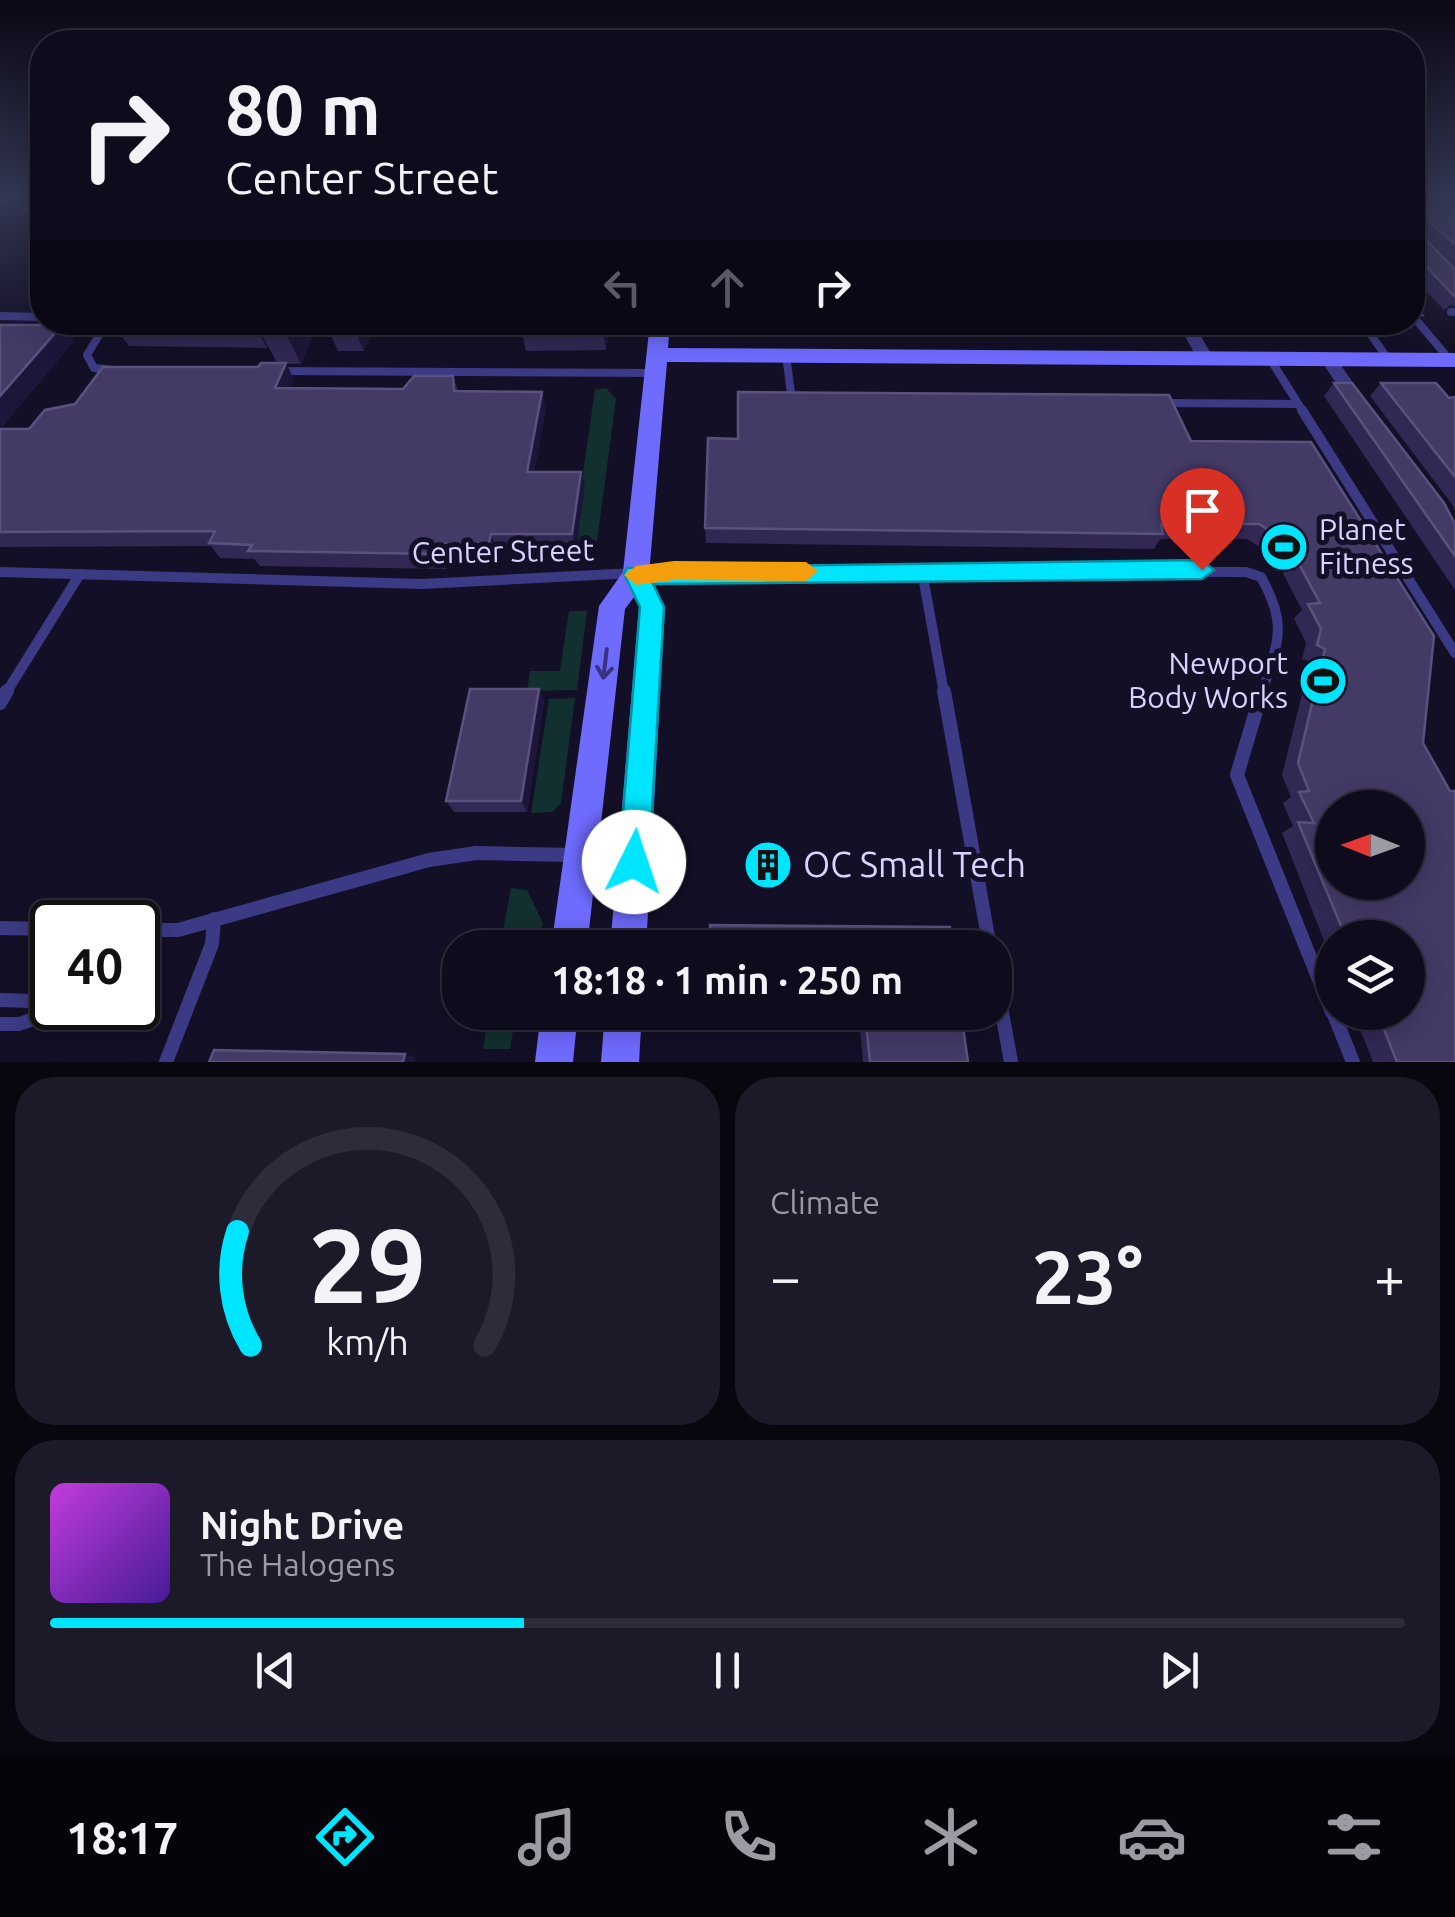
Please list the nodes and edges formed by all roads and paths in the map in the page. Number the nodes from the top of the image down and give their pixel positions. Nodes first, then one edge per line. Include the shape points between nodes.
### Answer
1 (0, 316) edge
2 (30, 316) edge
3 (1425, 329) edge
4 (100, 335) edge
5 (659, 335) edge
6 (1193, 335) edge
7 (1371, 335) edge
8 (786, 356) junction
9 (1206, 358) junction
10 (1270, 359) junction
11 (1328, 360) junction
12 (1388, 360) junction
13 (1453, 360) edge
14 (656, 364) junction
15 (122, 370) edge
16 (255, 370) edge
17 (808, 401) edge
18 (1161, 403) edge
19 (1298, 404) junction
20 (1376, 427) edge
21 (922, 571) junction
22 (0, 572) edge
23 (80, 574) junction
24 (636, 574) junction
25 (1455, 653) edge
26 (0, 703) edge
27 (581, 855) junction
28 (214, 919) junction
29 (0, 928) edge
30 (30, 929) edge
31 (160, 930) edge
32 (571, 930) edge
33 (629, 930) edge
34 (987, 930) edge
35 (1315, 967) edge
36 (0, 1000) edge
37 (0, 1024) edge
38 (558, 1030) edge
39 (623, 1030) edge
40 (1005, 1030) edge
41 (1340, 1030) edge
42 (166, 1062) edge
43 (554, 1062) edge
44 (620, 1062) edge
45 (1011, 1062) edge
46 (1353, 1062) edge

1 - 2 lane
3 - 13 lane
4 - 15 lane via 87,355 94,368
5 - 14 street
6 - 9 street
7 - 12 lane
8 - 9 street
8 - 14 street
8 - 17 lane via 789,401
9 - 10 street
10 - 11 street
10 - 19 lane
11 - 12 street
11 - 20 street
12 - 13 street
14 - 16 lane
14 - 24 street
18 - 19 lane
19 - 25 lane
21 - 24 lane, Center Street
21 - 34 lane
21 - 35 lane, Center Street via 1232,570 1262,577 1282,626 1237,774
22 - 23 lane, Center Street
23 - 24 lane, Center Street via 332,582
23 - 26 lane
24 -> 27 street via 612,606
24 - 33 street via 652,607
27 - 28 lane via 429,860
27 - 32 street
28 - 31 lane
28 - 42 lane via 212,944
29 - 30 lane
36 - 37 lane via 31,1001 51,1012
38 - 43 street
39 - 44 street
40 - 45 lane
41 - 46 lane, Center Street

